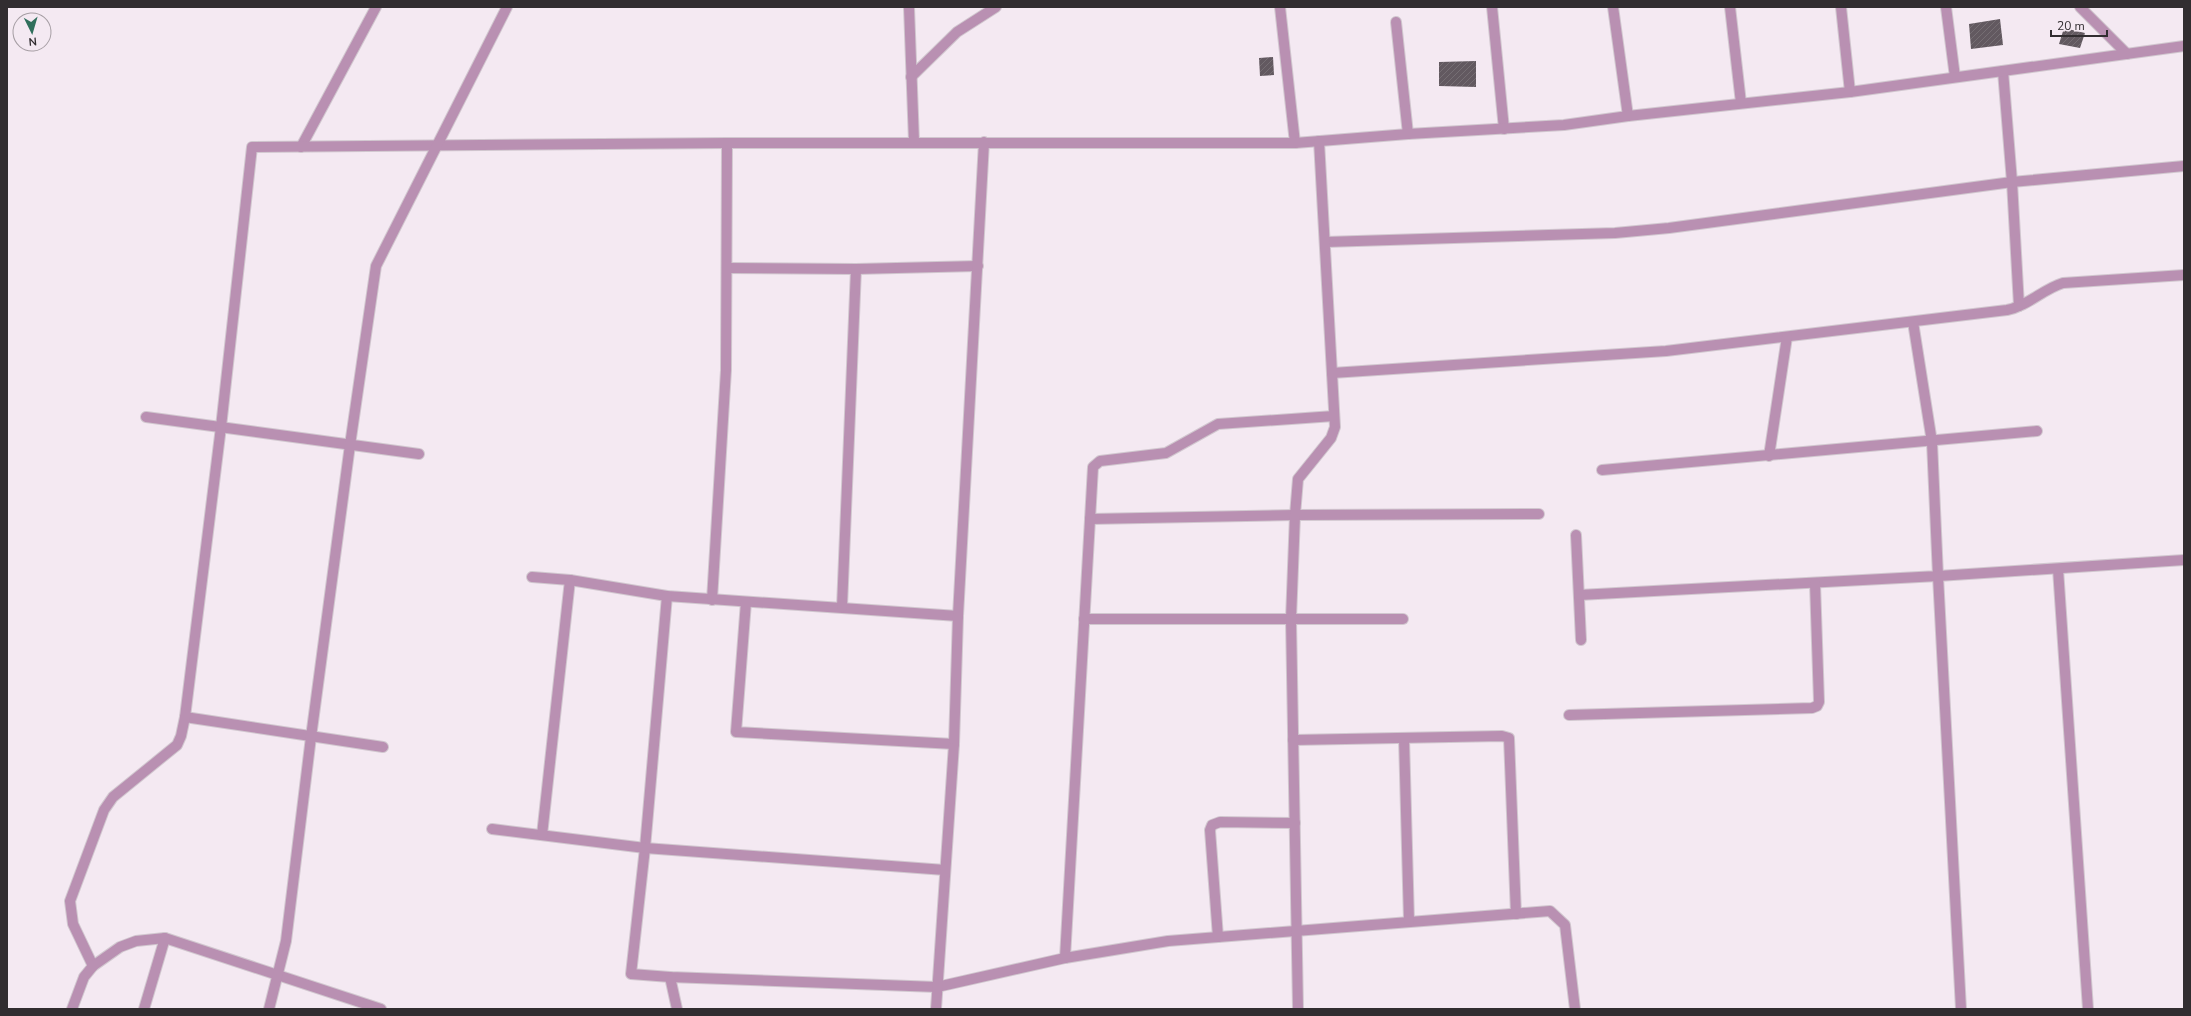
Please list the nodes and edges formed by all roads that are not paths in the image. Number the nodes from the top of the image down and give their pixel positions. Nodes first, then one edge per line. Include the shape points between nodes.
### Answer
1 (376, 7) edge
2 (507, 7) edge
3 (909, 7) edge
4 (996, 7) edge
5 (1280, 7) edge
6 (1492, 7) edge
7 (1613, 7) edge
8 (1730, 7) edge
9 (1841, 7) edge
10 (1946, 7) edge
11 (2080, 7) edge
12 (1396, 22) dead end
13 (2184, 46) edge
14 (2127, 54) junction
15 (2003, 71) junction
16 (912, 77) junction
17 (1955, 77) junction
18 (1850, 92) junction
19 (1741, 103) junction
20 (1628, 116) junction
21 (1504, 129) junction
22 (1408, 134) junction
23 (1319, 141) junction
24 (914, 142) junction
25 (984, 142) junction
26 (727, 143) junction
27 (1295, 143) junction
28 (436, 144) junction
29 (301, 147) junction
30 (2184, 166) edge
31 (2012, 182) junction
32 (1325, 242) junction
33 (978, 266) junction
34 (727, 268) junction
35 (856, 269) junction
36 (2184, 275) edge
37 (2019, 306) junction
38 (1913, 322) junction
39 (1787, 337) junction
40 (1332, 373) junction
41 (1334, 416) junction
42 (146, 417) dead end
43 (221, 427) junction
44 (2036, 431) dead end
45 (1932, 442) junction
46 (350, 445) junction
47 (419, 454) dead end
48 (1769, 456) junction
49 (1602, 470) dead end
50 (1539, 514) dead end
51 (1295, 515) junction
52 (1090, 519) junction
53 (1576, 535) dead end
54 (2184, 560) edge
55 (2058, 569) junction
56 (1938, 576) junction
57 (532, 577) dead end
58 (570, 580) junction
59 (1815, 583) junction
60 (1579, 595) junction
61 (667, 596) junction
62 (712, 600) junction
63 (746, 602) junction
64 (842, 607) junction
65 (958, 616) junction
66 (1084, 619) junction
67 (1291, 619) junction
68 (1403, 619) dead end
69 (1581, 640) dead end
70 (1570, 715) dead end
71 (185, 717) junction
72 (311, 737) junction
73 (1404, 738) junction
74 (1293, 740) junction
75 (954, 744) junction
76 (383, 747) dead end
77 (1294, 823) junction
78 (492, 830) dead end
79 (542, 835) junction
80 (646, 848) junction
81 (945, 870) junction
82 (1516, 914) junction
83 (1409, 921) junction
84 (1297, 931) junction
85 (1218, 937) junction
86 (165, 938) junction
87 (1065, 958) junction
88 (93, 966) junction
89 (279, 975) junction
90 (670, 977) junction
91 (937, 987) junction
92 (72, 1009) edge
93 (144, 1009) edge
94 (269, 1009) edge
95 (381, 1009) edge
96 (677, 1009) edge
97 (936, 1009) edge
98 (1298, 1009) edge
99 (1575, 1009) edge
100 (1961, 1009) edge
101 (2088, 1009) edge

1 - 29 street
2 - 28 street
3 - 16 street
4 - 16 street via 958,32
5 - 27 street
6 - 21 street
7 - 20 street
8 - 19 street
9 - 18 street
10 - 17 street
11 - 14 street
12 - 22 street
13 - 14 street
14 - 15 street
15 - 17 street
15 - 31 street
16 - 24 street
17 - 18 street
18 - 19 street
19 - 20 street
20 - 21 street via 1564,125
21 - 22 street
22 - 23 street
23 - 27 street
23 - 32 street
24 - 25 street
24 - 26 street
25 - 27 street
25 - 33 street
26 - 28 street
26 - 34 street
28 - 29 street
28 - 46 street via 376,266
29 - 43 street via 252,147
30 - 31 street
31 - 32 street via 1747,219 1615,233
31 - 37 street
32 - 40 street
33 - 35 street
33 - 65 street
34 - 35 street
34 - 62 street via 726,370
35 - 64 street
36 - 37 street via 2063,284
37 - 38 street via 2007,310
38 - 39 street
38 - 45 street
39 - 40 street via 1666,351
39 - 48 street
40 - 41 street
41 - 51 street via 1335,426 1331,438 1298,479
41 - 52 street via 1218,424 1166,453 1100,461 1093,467
42 - 43 street
43 - 46 street
43 - 71 street
44 - 45 street
45 - 48 street
45 - 56 street
46 - 47 street
46 - 72 street
48 - 49 street
50 - 51 street
51 - 52 street
51 - 67 street
52 - 66 street
53 - 60 street
54 - 55 street
55 - 56 street
55 - 101 street
56 - 59 street
56 - 100 street
57 - 58 street
58 - 61 street
58 - 79 street
59 - 60 street
59 - 70 street via 1819,702 1817,706
60 - 69 street
61 - 62 street
61 - 80 street
62 - 63 street
63 - 64 street
63 - 75 street via 736,732
64 - 65 street
65 - 75 street
66 - 67 street
66 - 87 street
67 - 68 street
67 - 74 street
71 - 72 street
71 - 88 street via 181,736 176,745 107,803 93,838 70,901 70,909 73,924
72 - 76 street
72 - 89 street via 286,941
73 - 74 street
73 - 82 street via 1509,738
73 - 83 street
74 - 77 street
75 - 81 street
77 - 84 street
77 - 85 street via 1220,822 1212,825 1210,830
78 - 79 street
79 - 80 street
80 - 81 street
80 - 90 street via 631,974
81 - 91 street
82 - 83 street
82 - 99 street via 1550,912 1566,925
83 - 84 street
84 - 85 street
84 - 98 street
85 - 87 street via 1168,941
86 - 88 street via 136,941 125,945
86 - 89 street
86 - 93 street
87 - 91 street
88 - 92 street via 84,977
89 - 94 street
89 - 95 street
90 - 91 street
90 - 96 street
91 - 97 street

